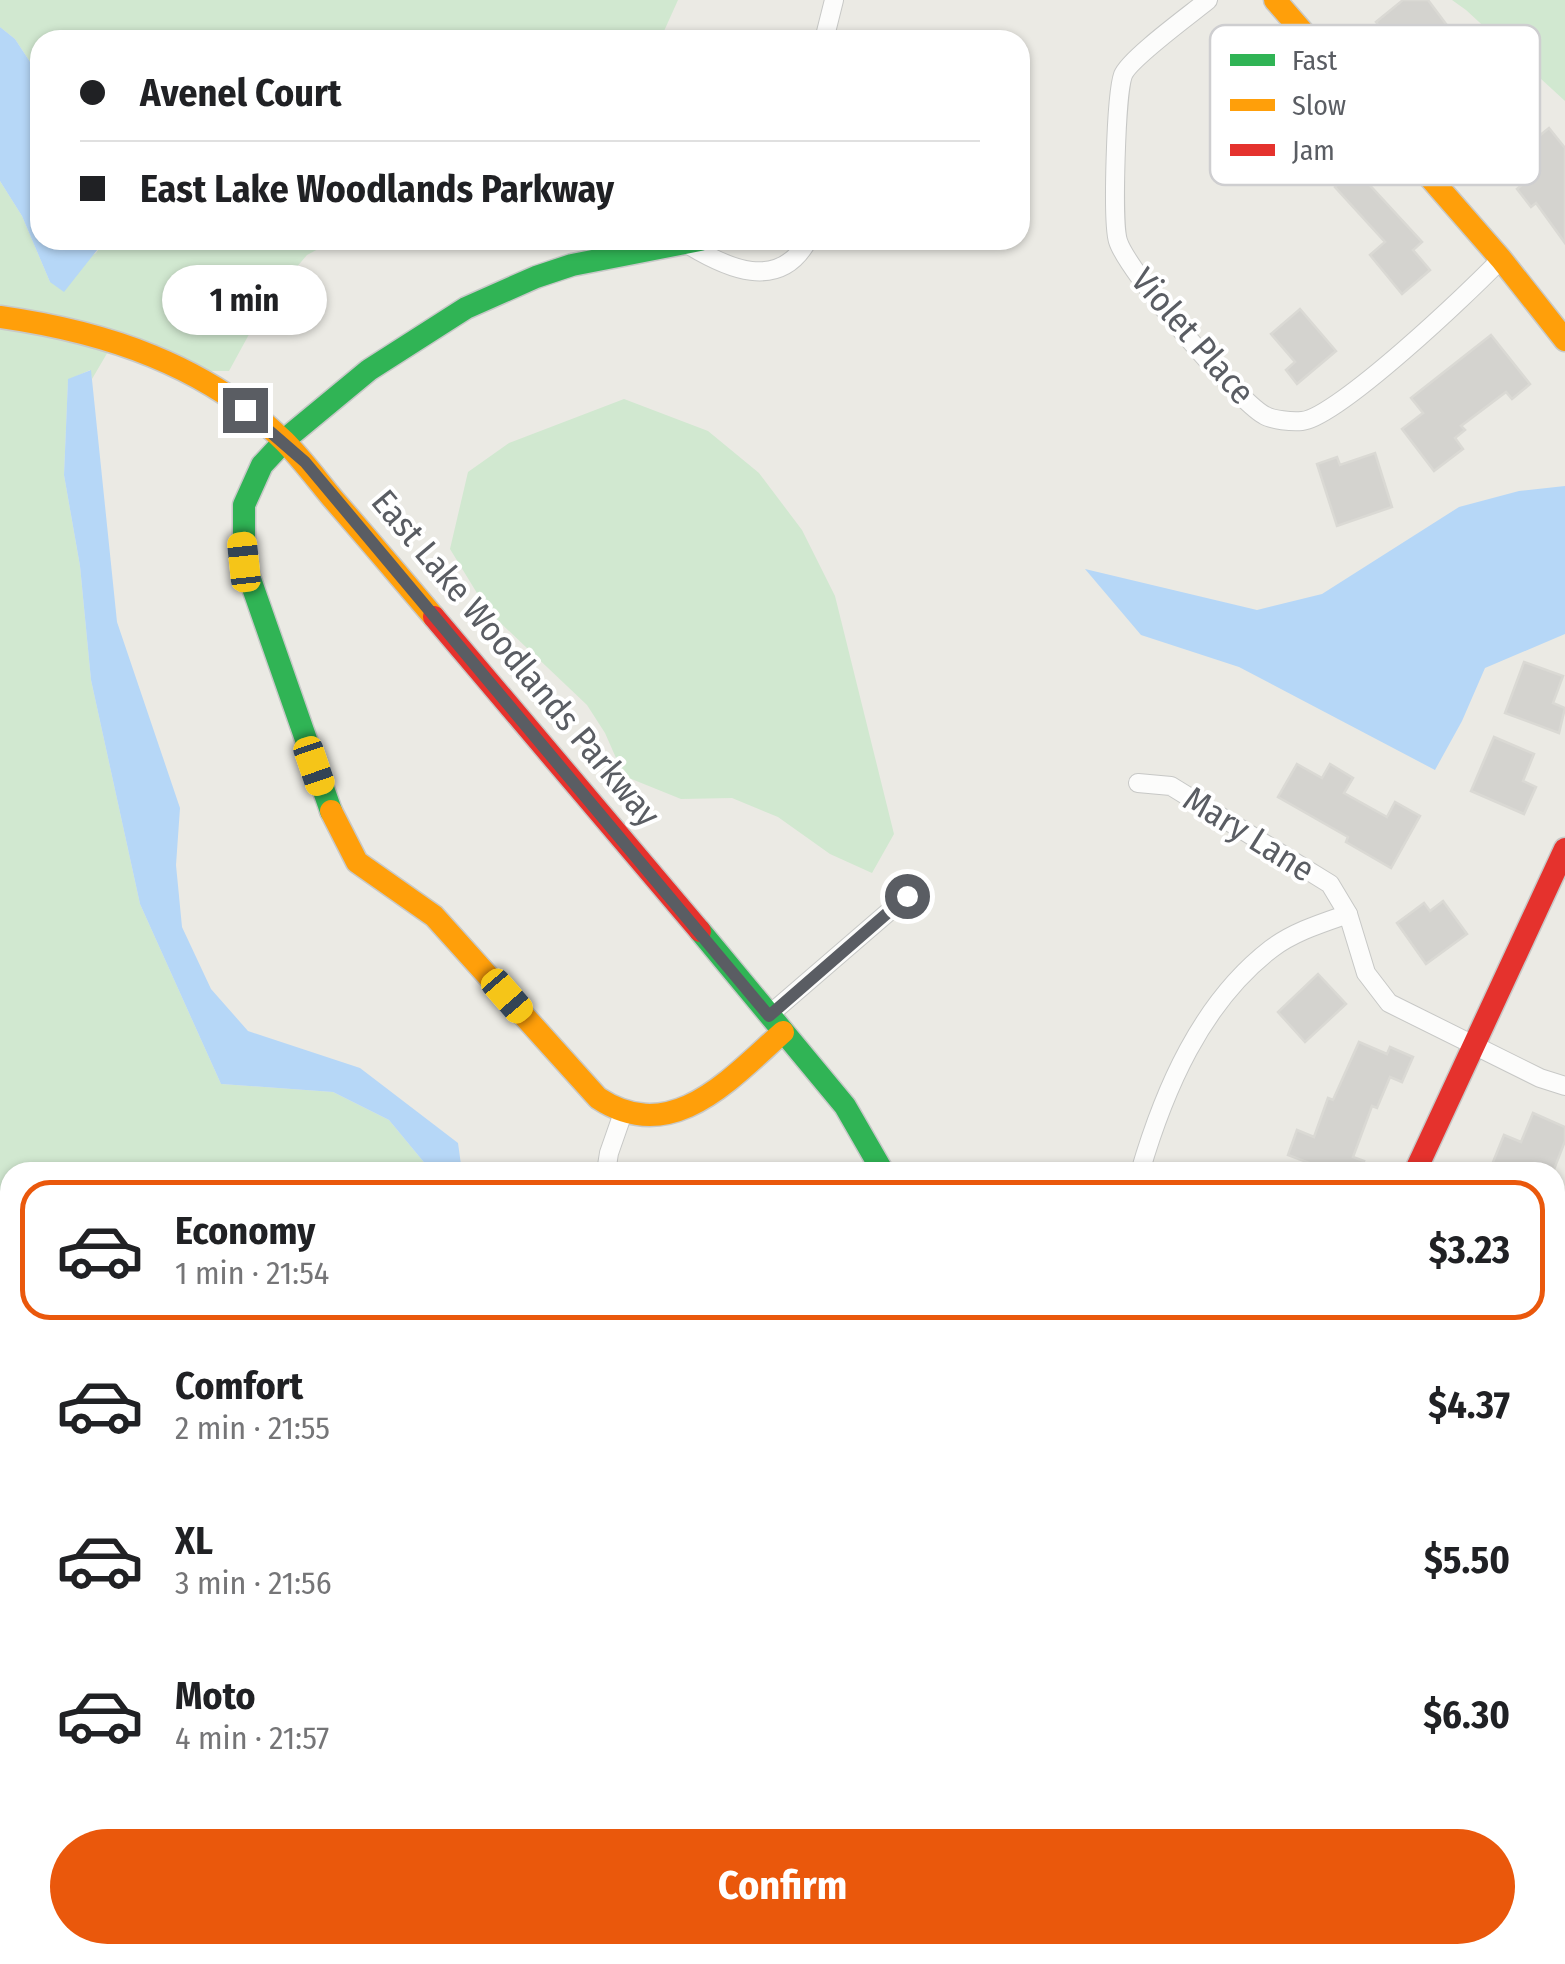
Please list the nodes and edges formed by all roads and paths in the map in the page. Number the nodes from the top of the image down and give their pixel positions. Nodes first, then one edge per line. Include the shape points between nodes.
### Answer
1 (834, 0) edge
2 (1208, 0) edge
3 (1275, 0) edge
4 (1297, 25) edge
5 (826, 30) edge
6 (1437, 185) edge
7 (650, 250) edge
8 (705, 250) edge
9 (800, 250) edge
10 (1501, 258) junction
11 (0, 317) edge
12 (1565, 340) edge
13 (284, 441) junction
14 (1138, 784) dead end
15 (1565, 849) edge
16 (907, 896) dead end
17 (1348, 914) junction
18 (776, 1024) junction
19 (1472, 1046) junction
20 (1565, 1086) edge
21 (623, 1113) junction
22 (607, 1162) edge
23 (878, 1162) edge
24 (1143, 1162) edge
25 (1420, 1162) edge

1 - 5 street
2 - 10 street, Violet Place via 1124,70 1117,95 1117,240 1129,265 1238,393 1266,417 1303,422 1331,409 1465,297
3 - 4 street
6 - 10 street
7 - 13 street via 574,264 520,283 421,334
8 - 9 street via 733,268 758,273
10 - 12 street
11 - 13 street, East Lake Woodlands Parkway via 82,332 159,358 219,391
13 - 18 street, East Lake Woodlands Parkway
13 - 21 street via 247,494 240,532 244,562 343,840 357,862 434,916 598,1098
14 - 17 street, Mary Lane via 1171,786 1309,870 1330,884
15 - 19 street
16 - 18 street
17 - 19 street, Mary Lane via 1366,973 1389,1003
17 - 24 street via 1272,948 1221,996 1188,1048
18 - 21 street via 700,1102 673,1114
18 - 23 street, East Lake Woodlands Parkway via 845,1106
19 - 20 street, Mary Lane
19 - 25 street
21 - 22 street

